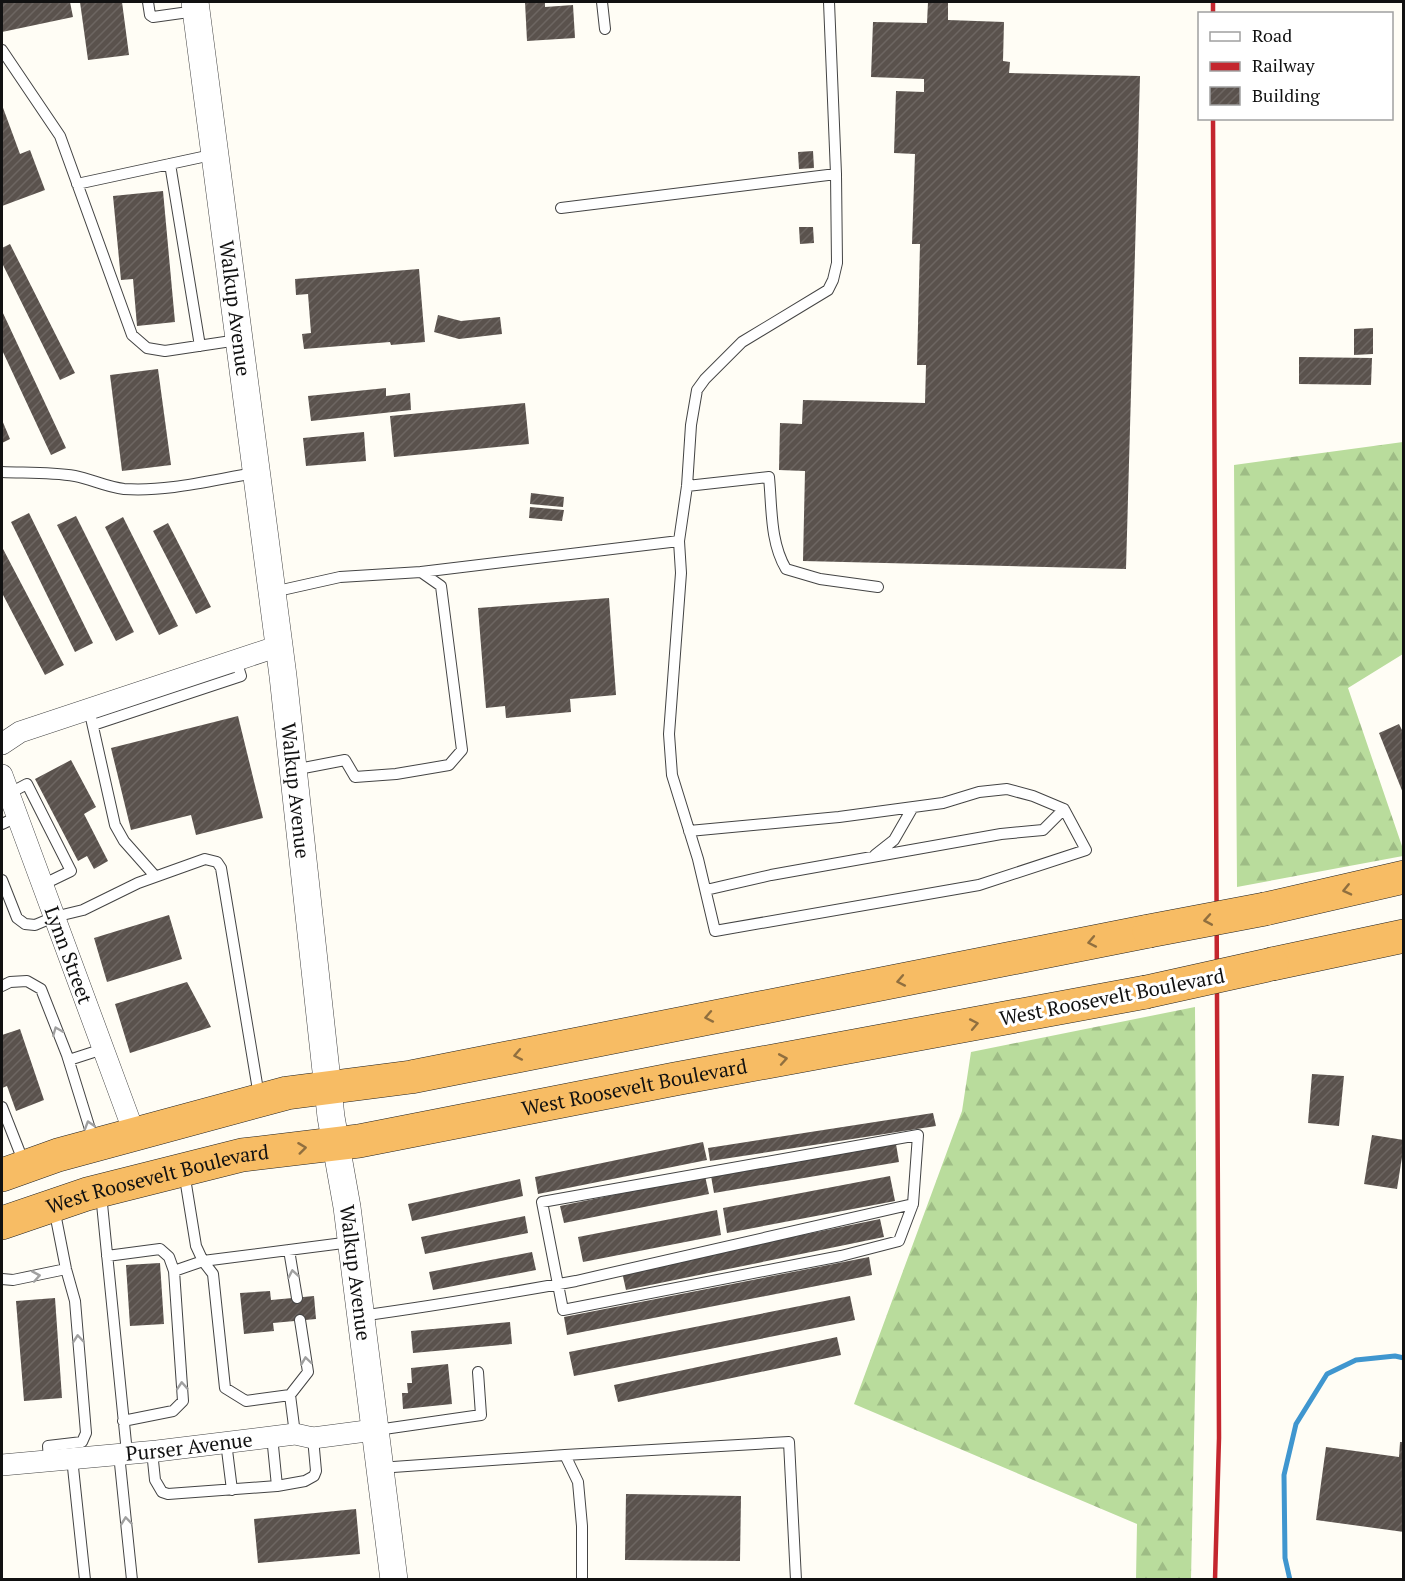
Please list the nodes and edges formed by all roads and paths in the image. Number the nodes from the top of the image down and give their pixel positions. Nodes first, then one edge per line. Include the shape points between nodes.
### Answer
1 (148, 2) edge
2 (602, 2) edge
3 (829, 2) edge
4 (195, 6) edge
5 (605, 29) dead end
6 (2, 50) edge
7 (216, 154) junction
8 (170, 164) junction
9 (836, 174) junction
10 (77, 184) junction
11 (561, 208) dead end
12 (239, 340) junction
13 (200, 346) junction
14 (2, 472) edge
15 (256, 473) junction
16 (687, 486) junction
17 (679, 541) junction
18 (421, 572) junction
19 (878, 587) dead end
20 (272, 592) junction
21 (279, 645) junction
22 (91, 717) junction
23 (2, 744) edge
24 (293, 771) junction
25 (5, 784) edge
26 (913, 807) junction
27 (1065, 809) junction
28 (9, 821) edge
29 (689, 831) junction
30 (872, 857) junction
31 (155, 876) junction
32 (1404, 877) edge
33 (2, 880) edge
34 (42, 885) junction
35 (706, 890) junction
36 (54, 917) junction
37 (1404, 936) edge
38 (2, 986) edge
39 (103, 1048) junction
40 (69, 1060) junction
41 (328, 1088) junction
42 (260, 1101) junction
43 (2, 1107) edge
44 (135, 1135) junction
45 (336, 1144) junction
46 (95, 1146) junction
47 (184, 1170) junction
48 (13, 1171) edge
49 (101, 1191) junction
50 (913, 1204) junction
51 (54, 1206) junction
52 (2, 1223) edge
53 (351, 1242) junction
54 (289, 1250) junction
55 (107, 1256) junction
56 (203, 1261) junction
57 (66, 1269) junction
58 (174, 1271) junction
59 (3, 1280) edge
60 (557, 1284) junction
61 (297, 1298) dead end
62 (360, 1316) junction
63 (300, 1320) dead end
64 (478, 1372) dead end
65 (290, 1395) junction
66 (123, 1421) junction
67 (374, 1430) junction
68 (272, 1436) junction
69 (304, 1436) junction
70 (226, 1442) junction
71 (152, 1451) junction
72 (123, 1454) junction
73 (565, 1455) junction
74 (72, 1458) junction
75 (49, 1460) junction
76 (2, 1465) edge
77 (378, 1468) junction
78 (277, 1486) junction
79 (232, 1490) junction
80 (85, 1580) edge
81 (132, 1580) edge
82 (393, 1580) edge
83 (582, 1580) edge
84 (796, 1580) edge

1 - 4 lane via 153,17
2 - 5 lane
3 - 9 lane
4 - 7 street, Walkup Avenue
6 - 10 lane via 60,136
7 - 8 lane
7 - 12 street, Walkup Avenue
8 - 10 lane
8 - 13 lane
9 - 11 lane
9 - 16 lane via 837,263 833,280 828,290 742,342 705,379 694,404
10 - 13 lane via 132,335 147,348 165,351
12 - 13 lane
12 - 15 street, Walkup Avenue
14 - 15 lane via 77,477 123,489 159,489
15 - 20 street, Walkup Avenue
16 - 17 lane
16 - 19 lane via 770,477 774,535 778,556 786,569 820,579
17 - 18 lane
17 - 29 lane via 681,573 669,734 672,775
18 - 20 lane via 340,577
18 - 24 lane via 441,586 462,750 449,765 396,774 355,777 345,760
20 - 21 street, Walkup Avenue
21 - 22 street
21 - 24 street, Walkup Avenue
22 - 23 street via 20,732
22 - 31 lane via 116,825 124,841
24 - 41 street, Walkup Avenue
25 - 28 street, Lynn Street
25 - 34 lane via 27,784 71,872
26 - 27 lane via 1007,789
26 - 29 lane
26 - 30 lane via 894,840
27 - 30 lane via 1043,830
27 - 35 lane via 1086,850 979,885 715,931
28 - 34 street, Lynn Street
29 - 35 lane
30 - 35 lane
31 - 36 lane via 83,910
31 - 42 lane via 205,859 217,862 220,868
32 -> 41 highway, bridge via 1265,909 411,1077
33 - 36 lane via 17,918 25,924 34,925
34 - 36 street, Lynn Street
36 - 39 street, Lynn Street
45 -> 37 highway, West Roosevelt Boulevard, bridge via 1146,992
40 -> 38 lane via 40,989 27,981
39 - 40 lane
39 - 44 street, Lynn Street
46 -> 40 lane
41 - 42 highway
41 - 45 street, Walkup Avenue
42 - 44 highway
43 - 48 lane
44 - 46 highway
47 -> 45 highway, West Roosevelt Boulevard via 242,1155
45 - 53 street, Walkup Avenue
46 - 48 highway
47 - 49 highway, West Roosevelt Boulevard
47 - 56 lane via 196,1246
49 - 51 highway, West Roosevelt Boulevard
49 - 55 lane
50 - 60 lane
50 - 60 lane via 899,1241 841,1256 562,1310
50 - 60 lane via 918,1135 542,1202
51 - 52 highway, West Roosevelt Boulevard
51 - 57 lane
53 - 54 lane
53 - 62 street, Walkup Avenue
54 - 56 lane
61 -> 54 lane
55 - 58 lane via 160,1249 169,1257
55 - 66 lane
56 - 58 lane
56 - 65 lane via 213,1274 225,1388 246,1401
59 -> 57 lane
75 -> 57 lane via 48,1446 82,1442 86,1433 75,1301
66 -> 58 lane via 173,1411 183,1401
60 - 62 lane
62 - 67 street, Walkup Avenue
65 -> 63 lane via 308,1372
64 - 67 lane via 481,1415
65 - 69 lane
66 - 72 lane
67 - 69 street, Purser Avenue
67 - 77 street, Walkup Avenue
68 - 69 street, Purser Avenue
68 - 70 street, Purser Avenue
68 - 78 lane
69 - 78 lane via 316,1471 314,1476
70 - 71 street, Purser Avenue
70 - 79 lane
71 - 72 street, Purser Avenue
71 - 79 lane via 154,1480 162,1492
72 - 74 street, Purser Avenue
81 -> 72 lane
73 - 77 lane
73 - 83 lane via 578,1482
73 - 84 lane via 789,1442
74 - 75 street, Purser Avenue
74 - 80 lane
75 - 76 street, Purser Avenue
77 - 82 street, Walkup Avenue
78 - 79 lane

